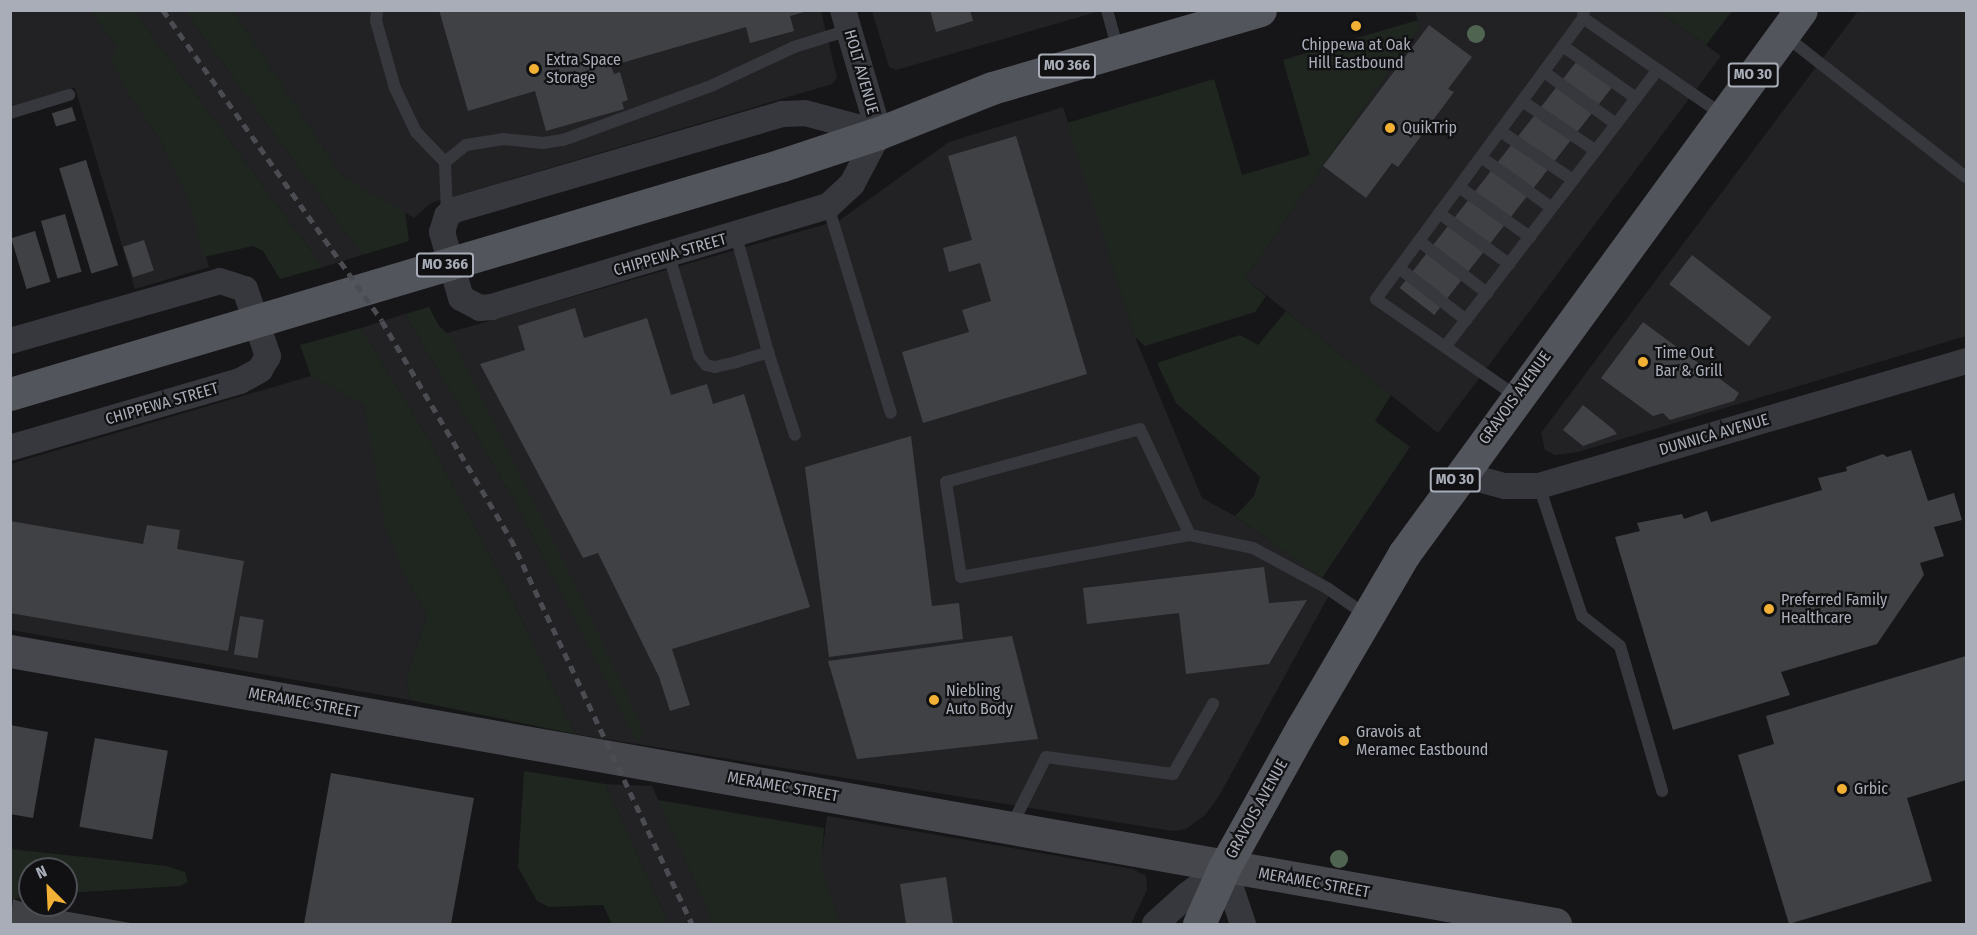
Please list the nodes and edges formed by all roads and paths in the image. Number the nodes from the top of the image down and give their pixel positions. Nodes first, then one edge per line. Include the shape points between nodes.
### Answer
1 (378, 10) edge
2 (1107, 10) edge
3 (1260, 10) edge
4 (1584, 14) edge
5 (846, 20) edge
6 (1792, 22) edge
7 (1563, 46) junction
8 (1118, 51) junction
9 (1657, 71) junction
10 (1544, 72) junction
11 (69, 95) dead end
12 (1636, 98) junction
13 (1522, 101) junction
14 (10, 113) edge
15 (1723, 115) junction
16 (1616, 124) junction
17 (1500, 131) junction
18 (879, 133) junction
19 (1596, 151) junction
20 (1481, 157) junction
21 (445, 162) junction
22 (1966, 177) edge
23 (1573, 180) junction
24 (1459, 187) junction
25 (828, 206) junction
26 (1552, 208) junction
27 (1439, 213) junction
28 (444, 224) junction
29 (736, 236) junction
30 (1530, 237) junction
31 (1419, 241) junction
32 (669, 256) junction
33 (1509, 264) junction
34 (1399, 268) junction
35 (1487, 293) junction
36 (1466, 320) junction
37 (10, 341) edge
38 (1445, 347) junction
39 (768, 352) junction
40 (1966, 361) edge
41 (10, 394) edge
42 (1516, 396) junction
43 (891, 413) dead end
44 (795, 435) dead end
45 (10, 448) edge
46 (1463, 469) junction
47 (1539, 486) junction
48 (1190, 535) junction
49 (1366, 615) junction
50 (10, 651) edge
51 (1213, 704) dead end
52 (1662, 791) dead end
53 (1011, 828) junction
54 (1224, 868) junction
55 (1498, 920) edge
56 (1155, 924) edge
57 (1199, 924) edge
58 (1243, 924) edge
59 (1555, 924) edge

1 - 21 lane via 376,21 395,88 416,132
2 - 8 lane
3 - 8 main road, MO 366
4 - 7 lane
4 - 9 lane
5 - 18 street, HOLT AVENUE
5 - 21 lane via 713,85 583,133 543,143 503,139 466,145
6 - 15 main road, GRAVOIS AVENUE / MO 30
6 - 22 lane
7 - 10 lane
7 - 12 lane
8 - 18 main road, MO 366 via 992,88
9 - 12 lane
9 - 15 lane
10 - 13 lane
10 - 16 lane
11 - 14 lane
12 - 16 lane
13 - 17 lane
13 - 19 lane
15 - 42 main road, GRAVOIS AVENUE / MO 30
16 - 19 lane
17 - 20 lane
17 - 23 lane
18 - 25 street, CHIPPEWA STREET via 852,184
18 - 28 street via 826,116 782,114 465,205
18 - 41 main road, MO 366
19 - 23 lane
20 - 24 lane
20 - 26 lane
21 - 28 lane
23 - 26 lane
24 - 27 lane
24 - 30 lane
25 - 29 street, CHIPPEWA STREET
25 - 43 lane
26 - 30 lane
27 - 31 lane
27 - 33 lane
28 - 32 street, CHIPPEWA STREET via 461,298 480,308
29 - 32 street, CHIPPEWA STREET
29 - 39 lane
30 - 33 lane
31 - 34 lane
31 - 35 lane
32 - 39 lane via 692,337 706,365 716,367
33 - 35 lane
34 - 36 lane
34 - 38 lane via 1376,299
35 - 36 lane
36 - 38 lane
37 - 45 street, CHIPPEWA STREET via 209,283 231,282 245,289 268,356 260,370 240,381
38 - 42 lane
39 - 44 lane
40 - 47 street, DUNNICA AVENUE
42 - 46 main road, GRAVOIS AVENUE / MO 30
46 - 47 street, DUNNICA AVENUE via 1482,480 1506,486
46 - 49 main road, GRAVOIS AVENUE / MO 30
47 - 52 lane via 1582,616 1620,646
48 - 48 lane via 961,577 946,482 1140,429
48 - 49 lane via 1253,548
49 - 54 main road, GRAVOIS AVENUE / MO 30
50 - 53 street, MERAMEC STREET
51 - 53 lane via 1173,774 1046,757
53 - 54 street, MERAMEC STREET
54 - 55 street, MERAMEC STREET
54 - 56 street, GRAVOIS AVENUE
54 - 57 main road, GRAVOIS AVENUE / MO 30
54 - 58 street, GRAVOIS AVENUE
55 - 59 street, MERAMEC STREET

